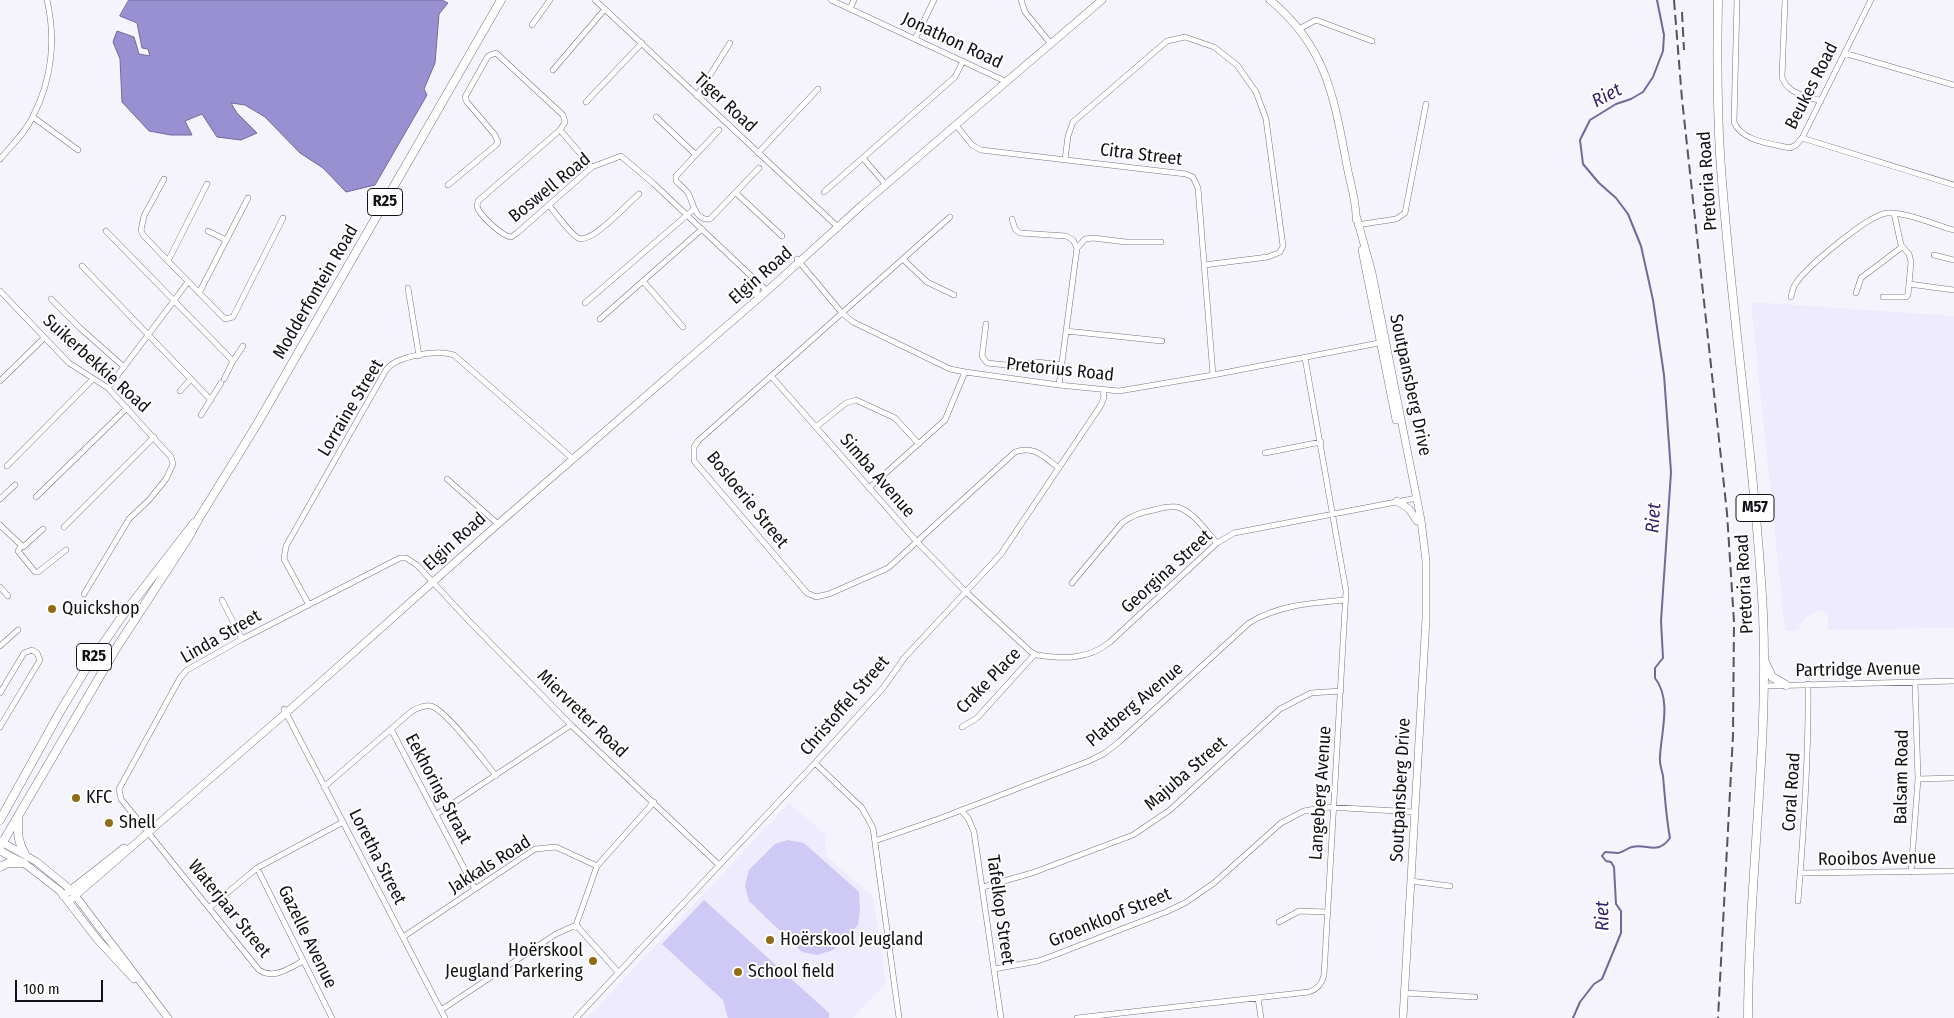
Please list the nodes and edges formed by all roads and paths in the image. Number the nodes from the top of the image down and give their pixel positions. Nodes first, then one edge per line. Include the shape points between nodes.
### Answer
1 (47, 0) edge
2 (501, 0) edge
3 (550, 0) edge
4 (596, 0) edge
5 (831, 0) edge
6 (854, 0) edge
7 (934, 0) edge
8 (1021, 0) edge
9 (1102, 0) edge
10 (1270, 0) edge
11 (1718, 0) edge
12 (1738, 0) edge
13 (1784, 0) edge
14 (1871, 0) edge
15 (605, 9) junction
16 (850, 9) junction
17 (532, 25) dead end
18 (1299, 29) junction
19 (915, 39) junction
20 (1372, 41) dead end
21 (642, 43) junction
22 (730, 43) dead end
23 (1051, 44) junction
24 (1844, 53) junction
25 (963, 61) junction
26 (553, 70) dead end
27 (1007, 82) junction
28 (1954, 85) edge
29 (818, 89) dead end
30 (697, 96) junction
31 (1821, 100) junction
32 (586, 102) dead end
33 (1426, 104) dead end
34 (33, 117) junction
35 (656, 117) dead end
36 (956, 125) junction
37 (560, 130) junction
38 (719, 130) dead end
39 (1802, 138) junction
40 (78, 150) dead end
41 (758, 154) junction
42 (696, 155) junction
43 (863, 158) junction
44 (0, 159) edge
45 (1064, 160) junction
46 (592, 167) junction
47 (759, 168) dead end
48 (164, 179) dead end
49 (207, 184) dead end
50 (448, 185) dead end
51 (886, 185) junction
52 (1954, 185) edge
53 (824, 192) dead end
54 (736, 193) junction
55 (638, 194) dead end
56 (248, 198) dead end
57 (549, 205) junction
58 (694, 209) junction
59 (1894, 214) junction
60 (687, 215) junction
61 (950, 217) dead end
62 (282, 218) dead end
63 (1012, 220) dead end
64 (1358, 225) junction
65 (837, 227) junction
66 (702, 229) junction
67 (1954, 230) edge
68 (106, 231) dead end
69 (208, 232) dead end
70 (782, 236) dead end
71 (226, 240) junction
72 (1161, 242) dead end
73 (1902, 247) junction
74 (1077, 248) junction
75 (1934, 255) dead end
76 (903, 259) junction
77 (1954, 260) edge
78 (168, 261) junction
79 (798, 261) junction
80 (1204, 265) junction
81 (82, 266) dead end
82 (643, 281) junction
83 (188, 282) junction
84 (757, 282) junction
85 (1909, 284) junction
86 (408, 288) dead end
87 (765, 290) junction
88 (1954, 290) edge
89 (0, 291) edge
90 (199, 293) junction
91 (756, 294) junction
92 (1856, 294) dead end
93 (954, 295) dead end
94 (1791, 297) dead end
95 (1883, 297) dead end
96 (51, 298) dead end
97 (174, 300) junction
98 (585, 303) dead end
99 (842, 313) junction
100 (600, 319) dead end
101 (986, 324) dead end
102 (683, 327) dead end
103 (1066, 331) junction
104 (148, 335) junction
105 (44, 338) junction
106 (1162, 341) dead end
107 (1382, 343) junction
108 (243, 346) dead end
109 (419, 356) junction
110 (1305, 358) junction
111 (233, 361) junction
112 (1062, 365) junction
113 (124, 367) junction
114 (965, 372) junction
115 (1213, 375) junction
116 (771, 376) junction
117 (93, 379) junction
118 (191, 379) junction
119 (0, 381) edge
120 (1059, 385) junction
121 (108, 388) junction
122 (1103, 390) junction
123 (180, 391) dead end
124 (211, 400) junction
125 (127, 408) junction
126 (201, 415) dead end
127 (816, 427) junction
128 (154, 437) junction
129 (1321, 442) junction
130 (919, 444) junction
131 (1265, 453) dead end
132 (572, 458) junction
133 (7, 466) dead end
134 (1059, 468) junction
135 (447, 479) dead end
136 (14, 485) dead end
137 (869, 488) junction
138 (36, 497) dead end
139 (1415, 498) junction
140 (0, 499) edge
141 (1398, 501) junction
142 (1334, 513) junction
143 (199, 518) junction
144 (1417, 521) junction
145 (496, 523) junction
146 (0, 525) edge
147 (64, 527) dead end
148 (43, 529) dead end
149 (0, 531) edge
150 (917, 542) junction
151 (1217, 543) junction
152 (21, 546) junction
153 (66, 550) dead end
154 (1425, 563) junction
155 (431, 581) junction
156 (1072, 583) dead end
157 (0, 587) edge
158 (966, 592) junction
159 (84, 594) dead end
160 (8, 596) dead end
161 (222, 600) dead end
162 (1346, 600) junction
163 (309, 605) junction
164 (18, 630) dead end
165 (242, 640) junction
166 (0, 646) edge
167 (1034, 655) junction
168 (1764, 658) junction
169 (1916, 682) junction
170 (1954, 682) edge
171 (1808, 684) junction
172 (1786, 685) junction
173 (1764, 686) junction
174 (1341, 691) junction
175 (0, 693) edge
176 (285, 711) junction
177 (571, 725) junction
178 (0, 727) edge
179 (962, 728) dead end
180 (391, 729) junction
181 (815, 763) junction
182 (496, 776) junction
183 (1954, 778) edge
184 (1918, 779) junction
185 (324, 787) junction
186 (654, 802) junction
187 (1333, 807) junction
188 (3, 810) edge
189 (961, 810) junction
190 (1415, 812) junction
191 (437, 814) junction
192 (18, 815) junction
193 (0, 820) edge
194 (343, 822) junction
195 (148, 831) junction
196 (875, 840) junction
197 (1, 843) edge
198 (0, 851) edge
199 (25, 854) junction
200 (24, 863) junction
201 (719, 865) junction
202 (597, 866) junction
203 (0, 867) edge
204 (258, 868) junction
205 (1954, 871) edge
206 (1912, 872) junction
207 (1800, 873) junction
208 (1411, 881) junction
209 (1450, 886) dead end
210 (982, 887) junction
211 (475, 889) junction
212 (73, 893) junction
213 (66, 899) junction
214 (1798, 901) dead end
215 (209, 908) junction
216 (1327, 912) junction
217 (1280, 922) dead end
218 (576, 925) junction
219 (403, 937) junction
220 (303, 961) junction
221 (994, 968) junction
222 (618, 972) junction
223 (146, 990) junction
224 (1404, 994) junction
225 (1475, 997) dead end
226 (1258, 998) junction
227 (441, 1010) junction
228 (168, 1018) edge
229 (332, 1018) edge
230 (445, 1018) edge
231 (576, 1018) edge
232 (899, 1018) edge
233 (1002, 1018) edge
234 (1077, 1018) edge
235 (1261, 1018) edge
236 (1402, 1018) edge
237 (1748, 1018) edge

1 - 34 street via 53,49 46,82
2 - 143 main road, Modderfontein Road / R25 via 256,426
3 - 17 street
4 - 15 street, Tiger Road
5 - 16 street, Jonathon Road
6 - 16 street
7 - 19 street
8 - 23 street via 1027,15
9 - 23 street, Elgin Road
10 - 18 street, Soutpansberg Drive
11 - 168 main road, Pretoria Road / M57 via 1721,156 1757,529
12 - 39 street, Beukes Road via 1736,126 1746,135 1790,148
13 - 31 street via 1782,77 1786,87
14 - 24 street, Beukes Road
15 - 21 street, Tiger Road
15 - 26 street
16 - 19 street, Jonathon Road
18 - 20 street via 1316,20
18 - 64 street, Soutpansberg Drive via 1318,58 1333,95
19 - 25 street, Jonathon Road
21 - 30 street, Tiger Road
21 - 32 street
22 - 30 street
23 - 27 street, Elgin Road
24 - 28 street
24 - 31 street, Beukes Road
25 - 27 street, Jonathon Road
25 - 43 street via 955,77
27 - 36 street, Elgin Road
29 - 41 street
30 - 41 street, Tiger Road
31 - 39 street, Beukes Road
33 - 64 street via 1404,213 1396,219
34 - 40 street
34 - 44 street
35 - 42 street
36 - 45 street, Citra Street via 972,145 981,150
36 - 51 street, Elgin Road
37 - 46 street
37 - 50 street via 566,122 563,115 493,53 488,56 465,97 498,142
37 - 57 street, Boswell Road via 482,196 476,206 480,214 508,237
38 - 42 street
39 - 52 street
41 - 65 street, Tiger Road
42 - 58 street via 676,178
43 - 51 street
43 - 53 street
45 - 80 street, Citra Street via 1190,175 1197,183
45 - 80 street via 1073,122 1167,42 1191,38 1222,52 1246,76 1265,114 1283,246 1280,252 1268,257
46 - 57 street, Boswell Road
46 - 60 street, Boswell Road via 617,156 624,157
47 - 54 street
48 - 78 street via 144,216 141,230
49 - 78 street
51 - 65 street, Elgin Road
54 - 58 street via 708,220
54 - 70 street
55 - 57 street via 601,229 585,239 577,237
56 - 71 street
58 - 60 street
59 - 67 street
59 - 73 street
59 - 94 street via 1878,215 1853,232 1801,278
60 - 66 street, Boswell Road
60 - 98 street
61 - 76 street, Bosloerie Street
62 - 90 street via 232,318 226,318
63 - 74 street via 1020,233 1066,236
64 - 107 street, Soutpansberg Drive
65 - 79 street, Elgin Road
66 - 82 street
66 - 84 street, Boswell Road
68 - 97 street
69 - 71 street
71 - 90 street
72 - 74 street via 1093,238
73 - 85 street via 1912,262
73 - 92 street via 1861,278
74 - 103 street
75 - 77 street
76 - 93 street via 927,282
76 - 99 street, Bosloerie Street
78 - 83 street
79 - 87 street, Elgin Road
79 - 99 street, Pretorius Road
80 - 115 street, Citra Street
81 - 104 street
82 - 100 street
82 - 102 street
83 - 90 street
83 - 97 street
84 - 87 street, Boswell Road
84 - 91 street
85 - 88 street
85 - 95 street via 1906,297
86 - 109 street
87 - 91 street, Elgin Road
87 - 132 street, Elgin Road
89 - 105 street, Suikerbekkie Road
91 - 132 street, Elgin Road
96 - 113 street
97 - 104 street
97 - 111 street
99 - 114 street, Pretorius Road via 859,325 950,369
99 - 116 street, Bosloerie Street
101 - 112 street via 982,356 987,363
103 - 106 street
103 - 112 street
104 - 113 street
104 - 118 street
105 - 117 street, Suikerbekkie Road via 69,363
105 - 119 street
107 - 110 street, Pretorius Road
107 - 139 street, Soutpansberg Drive
108 - 111 street
109 - 132 street, Lorraine Street via 454,355
109 - 163 street, Lorraine Street via 394,362 386,370 286,546 286,565
110 - 115 street, Pretorius Road
110 - 129 street, Langeberg Avenue
111 - 124 street
112 - 120 street
113 - 121 street
114 - 120 street, Pretorius Road
114 - 130 street via 947,418
115 - 122 street, Pretorius Road via 1126,390
116 - 127 street, Simba Avenue
116 - 150 street, Bosloerie Street via 698,441 693,456 697,467 807,593 822,596 883,572
117 - 121 street, Suikerbekkie Road
117 - 133 street
118 - 123 street
118 - 124 street
120 - 122 street, Pretorius Road
121 - 125 street, Suikerbekkie Road
122 - 134 street, Christoffel Street via 1101,405
124 - 126 street
125 - 128 street, Suikerbekkie Road
125 - 138 street
127 - 130 street via 846,402 856,400 895,418
127 - 137 street, Simba Avenue
128 - 147 street
128 - 159 street, Suikerbekkie Road via 172,457 173,464 166,479 129,518
129 - 131 street
129 - 142 street, Langeberg Avenue
130 - 137 street
132 - 145 street, Elgin Road
134 - 150 street, Bosloerie Street via 1035,451 1015,452
134 - 158 street, Christoffel Street via 1001,554
135 - 145 street
136 - 140 street
137 - 150 street, Simba Avenue
139 - 141 street, Georgina Street
139 - 144 street, Soutpansberg Drive
139 - 154 street, Soutpansberg Drive
141 - 142 street, Georgina Street
141 - 144 street
142 - 151 street, Georgina Street via 1234,533
142 - 162 street, Langeberg Avenue
143 - 188 main road, Modderfontein Road / R25 via 103,643
143 - 192 main road, Modderfontein Road / R25 via 117,647
144 - 154 street, Soutpansberg Drive
145 - 155 street, Elgin Road
146 - 149 street
146 - 152 street
148 - 152 street
150 - 158 street, Simba Avenue
151 - 156 street via 1188,512 1179,508 1140,513 1122,523
151 - 167 street, Georgina Street via 1098,651 1076,657
152 - 153 street via 18,552 35,572
154 - 190 street, Soutpansberg Drive via 1426,619
155 - 163 street, Linda Street via 411,560 400,558
155 - 176 street, Elgin Road
155 - 177 street, Miervreter Road
157 - 160 street
158 - 167 street
158 - 181 street, Christoffel Street via 906,656 883,688
161 - 165 street
162 - 174 street, Langeberg Avenue
162 - 189 street, Platberg Avenue via 1276,610 1254,620 1105,753
163 - 165 street, Linda Street
164 - 166 street
165 - 195 street, Linda Street via 183,673 120,784 121,799
167 - 179 street, Crake Place via 977,718
168 - 172 main road via 1772,677
168 - 173 main road, Pretoria Road / M57
169 - 170 street, Partridge Avenue
169 - 171 street, Partridge Avenue
169 - 184 street, Balsam Road
171 - 172 street, Partridge Avenue
171 - 207 street, Coral Road via 1808,764
172 - 173 street, Partridge Avenue
173 - 237 main road, Pretoria Road / M57
174 - 187 street, Langeberg Avenue
174 - 210 street, Majuba Street via 1312,693 1280,709 1170,810 1132,834 1032,873
175 - 178 street via 24,653 32,650 38,653 38,666
176 - 185 street, Loretha Street
176 - 195 street, Elgin Road
177 - 182 street
177 - 186 street, Miervreter Road
180 - 182 street via 419,707 435,708 464,735
180 - 185 street
180 - 191 street, Eekhoring Straat
181 - 196 street via 862,808 873,828
181 - 201 street, Christoffel Street
182 - 191 street
183 - 184 street
184 - 206 street, Balsam Road
185 - 194 street, Loretha Street
186 - 201 street, Miervreter Road
186 - 202 street
187 - 190 street, Groenkloof Street
187 - 216 street, Langeberg Avenue
187 - 221 street, Groenkloof Street via 1312,809 1288,818 1214,883 1174,909 1038,961
188 - 193 main road, Modderfontein Road / R25
189 - 196 street, Platberg Avenue
189 - 210 street, Tafelkop Street via 974,832
190 - 208 street, Soutpansberg Drive
191 - 211 street, Eekhoring Straat
192 - 197 main road, Modderfontein Road / R25
192 - 199 main road via 17,834
194 - 204 street
194 - 219 street, Loretha Street
195 - 212 street, Elgin Road
195 - 215 street, Waterjaar Street
196 - 232 street
197 - 199 street
198 - 200 street
199 - 212 street via 50,871
200 - 203 main road via 8,863
200 - 213 street
201 - 222 street, Christoffel Street
202 - 211 street, Jakkals Road via 556,847 545,847 535,849
202 - 218 street
204 - 215 street
204 - 220 street, Gazelle Avenue
205 - 206 street, Rooibos Avenue
206 - 207 street, Rooibos Avenue
207 - 214 street, Coral Road
208 - 209 street
208 - 224 street, Soutpansberg Drive
210 - 221 street, Tafelkop Street
211 - 219 street, Jakkals Road
212 - 213 street, Elgin Road
212 - 223 street
213 - 223 street via 116,961
215 - 220 street, Waterjaar Street via 264,973 278,974
216 - 217 street via 1299,911
216 - 226 street, Langeberg Avenue via 1324,975 1320,986 1309,992
218 - 222 street
218 - 227 street via 556,934
219 - 227 street, Loretha Street
220 - 229 street, Gazelle Avenue
221 - 233 street, Tafelkop Street
222 - 231 street, Christoffel Street
223 - 228 street
224 - 225 street
224 - 236 street, Soutpansberg Drive
226 - 234 street, Langeberg Avenue
226 - 235 street
227 - 230 street, Loretha Street

